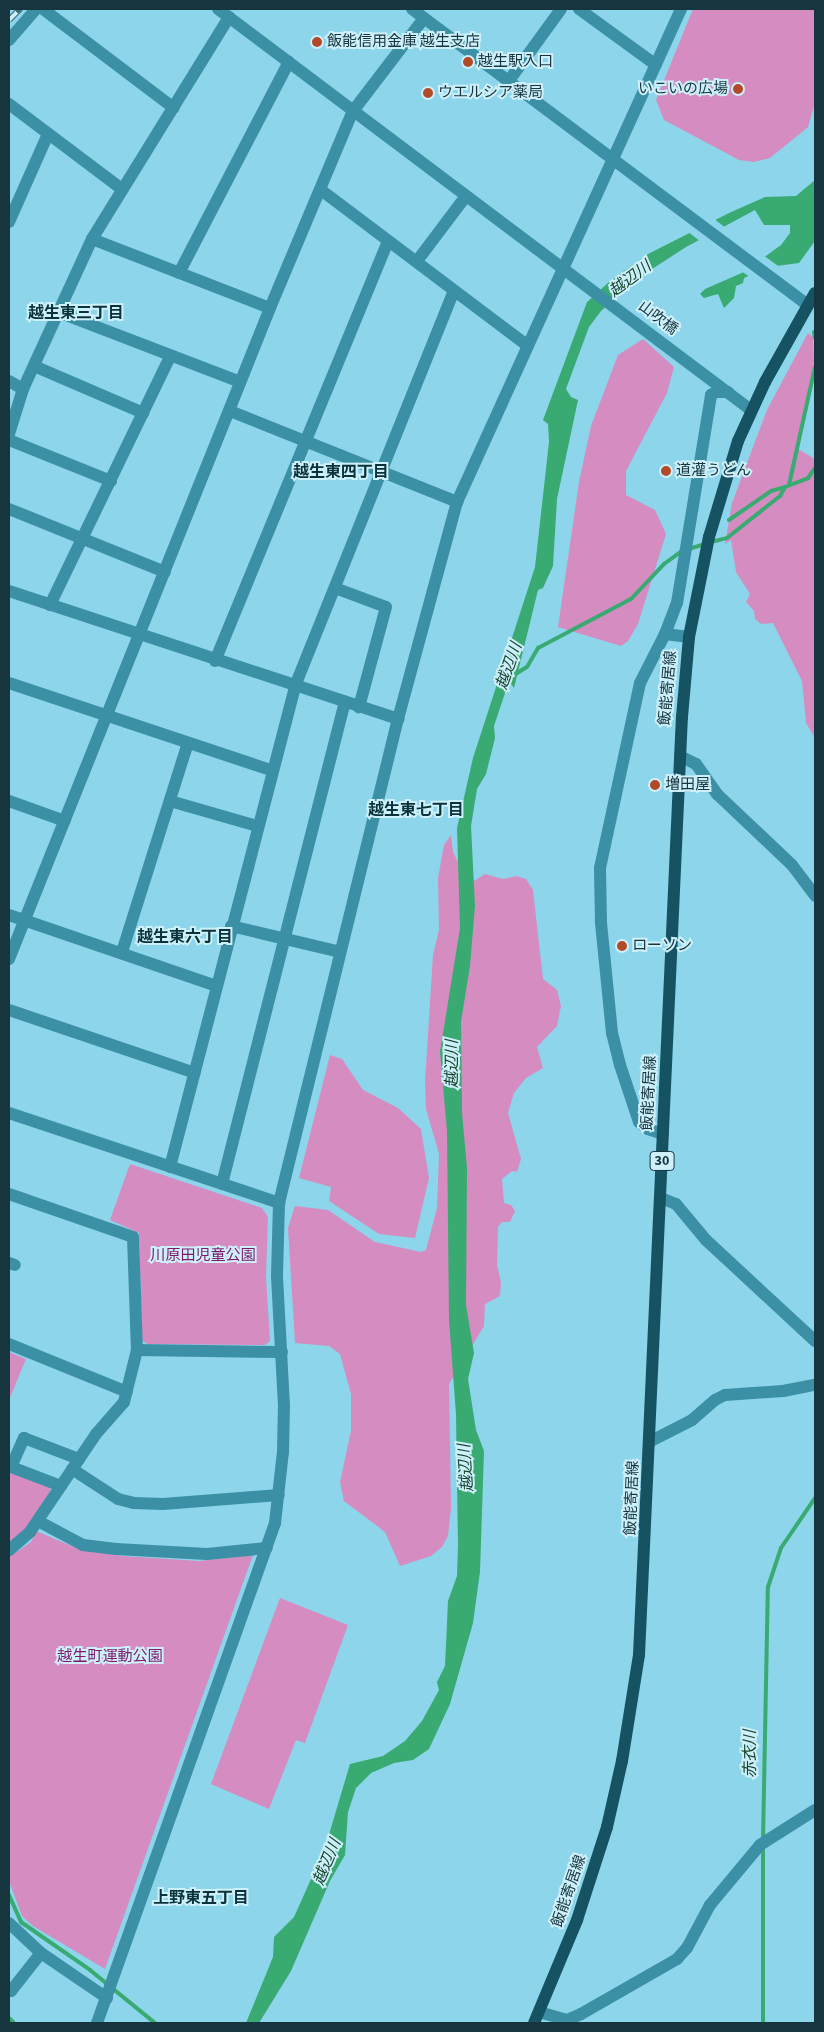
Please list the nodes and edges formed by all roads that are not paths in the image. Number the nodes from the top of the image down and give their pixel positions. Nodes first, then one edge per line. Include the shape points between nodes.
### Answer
1 (36, 9) edge
2 (43, 9) edge
3 (218, 9) edge
4 (412, 9) edge
5 (561, 9) edge
6 (579, 9) edge
7 (682, 9) edge
8 (229, 17) junction
9 (424, 18) junction
10 (9, 40) edge
11 (289, 62) junction
12 (656, 65) junction
13 (508, 82) junction
14 (9, 104) edge
15 (174, 108) junction
16 (354, 111) junction
17 (48, 134) junction
18 (614, 162) junction
19 (122, 189) junction
20 (321, 190) junction
21 (466, 196) junction
22 (9, 222) edge
23 (92, 238) junction
24 (388, 241) junction
25 (418, 261) junction
26 (565, 268) junction
27 (179, 273) junction
28 (454, 291) junction
29 (815, 293) edge
30 (808, 305) junction
31 (270, 308) junction
32 (58, 312) junction
33 (528, 346) junction
34 (170, 357) junction
35 (34, 366) junction
36 (9, 381) edge
37 (240, 382) junction
38 (23, 389) junction
39 (728, 392) junction
40 (751, 410) junction
41 (230, 411) junction
42 (142, 413) junction
43 (9, 434) edge
44 (9, 440) edge
45 (306, 442) junction
46 (382, 471) junction
47 (110, 481) junction
48 (457, 502) junction
49 (9, 509) edge
50 (83, 539) junction
51 (165, 572) junction
52 (335, 588) junction
53 (9, 591) edge
54 (50, 605) junction
55 (139, 634) junction
56 (665, 634) junction
57 (689, 637) junction
58 (215, 661) junction
59 (9, 683) edge
60 (295, 686) junction
61 (344, 703) junction
62 (360, 707) junction
63 (107, 716) junction
64 (398, 719) junction
65 (188, 743) junction
66 (680, 756) junction
67 (271, 770) junction
68 (9, 801) edge
69 (170, 801) junction
70 (66, 821) junction
71 (257, 826) junction
72 (815, 896) edge
73 (9, 915) edge
74 (25, 920) junction
75 (231, 926) junction
76 (284, 939) junction
77 (122, 952) junction
78 (340, 952) junction
79 (9, 959) edge
80 (216, 986) junction
81 (9, 1010) edge
82 (194, 1073) junction
83 (9, 1113) edge
84 (663, 1134) junction
85 (170, 1167) junction
86 (222, 1184) junction
87 (9, 1194) edge
88 (661, 1198) junction
89 (279, 1202) junction
90 (815, 1341) edge
91 (9, 1344) edge
92 (137, 1350) junction
93 (282, 1352) junction
94 (815, 1385) edge
95 (127, 1392) junction
96 (651, 1441) junction
97 (75, 1464) junction
98 (61, 1486) junction
99 (279, 1494) junction
100 (38, 1521) junction
101 (267, 1548) junction
102 (9, 1550) edge
103 (815, 1810) edge
104 (9, 1923) edge
105 (41, 1953) junction
106 (9, 1989) edge
107 (107, 1996) junction
108 (536, 2018) edge
109 (97, 2023) edge

1 - 10 street
2 - 15 street
3 - 8 street, 山吹橋
4 - 9 street
5 - 13 street
6 - 12 street
7 - 12 street
8 - 11 street, 山吹橋
8 - 15 street
9 - 13 street
9 - 16 street
11 - 16 street, 山吹橋
11 - 27 street
12 - 18 street
13 - 18 street
14 - 17 street
15 - 19 street
16 - 20 street
16 - 21 street, 山吹橋
17 - 19 street
17 - 22 street
18 - 26 street
18 - 30 street
19 - 23 street
20 - 24 street
20 - 31 street
21 - 25 street
21 - 26 street, 山吹橋
23 - 27 street
23 - 32 street
24 - 25 street
24 - 45 street
25 - 28 street
26 - 33 street
26 - 39 street, 山吹橋
27 - 31 street
28 - 33 street
28 - 46 street
29 - 30 main road, 飯能寄居線 / 30
30 - 40 main road, 飯能寄居線 / 30
31 - 37 street
32 - 34 street
32 - 35 street
33 - 48 street
34 - 37 street
34 - 42 street
35 - 38 street
35 - 42 street
36 - 38 street
37 - 41 street
38 - 43 street
39 - 40 street, 山吹橋
39 - 56 street via 711,395 677,603
40 - 57 main road, 飯能寄居線 / 30 via 720,498
41 - 45 street
41 - 51 street
42 - 47 street
44 - 47 street
45 - 46 street
45 - 58 street
46 - 48 street
46 - 52 street
47 - 50 street
48 - 64 street
49 - 50 street
50 - 51 street
50 - 54 street
51 - 55 street
52 - 60 street
52 - 62 street via 386,607
53 - 54 street
54 - 55 street
55 - 58 street
55 - 63 street
56 - 57 street
56 - 84 street via 640,683 600,868 612,1033 639,1122
57 - 66 main road, 飯能寄居線 / 30
58 - 60 street
59 - 63 street
60 - 61 street
60 - 67 street
61 - 62 street
61 - 76 street
62 - 64 street
63 - 65 street
63 - 70 street
64 - 78 street
65 - 67 street
65 - 69 street
66 - 72 street via 696,764 717,794 792,865
66 - 84 main road, 飯能寄居線 / 30
67 - 71 street
68 - 70 street
69 - 71 street
69 - 77 street
70 - 74 street
71 - 75 street
73 - 74 street
74 - 77 street
74 - 79 street
75 - 76 street
75 - 80 street
76 - 78 street
76 - 86 street
77 - 80 street
78 - 89 street
80 - 82 street
81 - 82 street
82 - 85 street
83 - 85 street
84 - 88 main road, 飯能寄居線 / 30
85 - 86 street
86 - 89 street
87 - 92 street via 133,1237
88 - 90 street via 676,1204 706,1240
88 - 96 main road, 飯能寄居線 / 30
89 - 93 street via 277,1276
91 - 95 street
92 - 93 street
92 - 95 street
93 - 99 street via 284,1452
94 - 96 street via 783,1392 725,1395 692,1420
95 - 97 street via 124,1402
96 - 108 main road, 飯能寄居線 / 30 via 642,1630 622,1761 587,1893
97 - 98 street
97 - 98 street via 24,1438 11,1467
97 - 99 street via 118,1499 134,1503 163,1504
98 - 100 street
99 - 101 street
100 - 101 street via 83,1545 116,1550 207,1554
100 - 102 street
101 - 107 street
103 - 108 street via 760,1845 710,1905 687,1948 677,1959 567,2020
104 - 105 street
105 - 106 street
105 - 107 street
107 - 109 street

